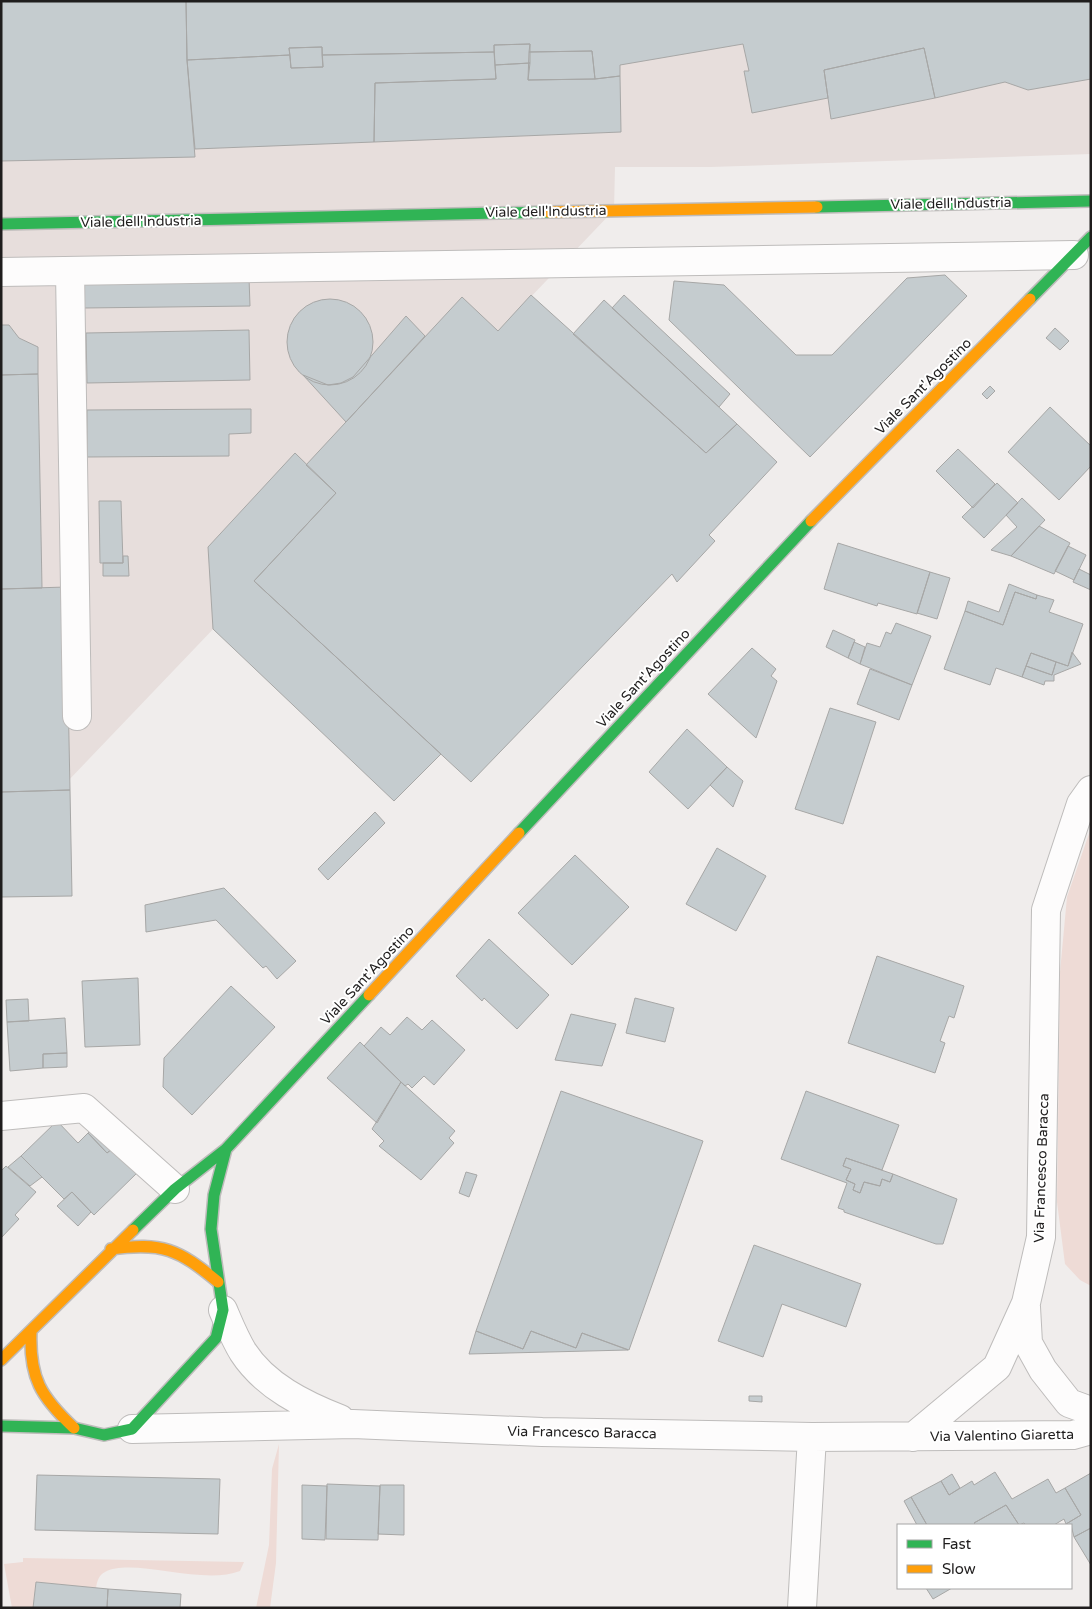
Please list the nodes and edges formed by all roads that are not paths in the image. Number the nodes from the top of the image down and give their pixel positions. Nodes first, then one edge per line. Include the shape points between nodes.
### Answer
1 (1091, 201) edge
2 (1, 224) edge
3 (1082, 246) edge
4 (70, 271) junction
5 (1, 272) edge
6 (77, 716) dead end
7 (1091, 790) edge
8 (1, 1116) edge
9 (226, 1149) junction
10 (175, 1189) junction
11 (111, 1249) junction
12 (218, 1282) junction
13 (1026, 1303) junction
14 (223, 1310) junction
15 (31, 1331) junction
16 (1, 1360) edge
17 (1091, 1411) edge
18 (353, 1424) junction
19 (1, 1426) edge
20 (74, 1428) junction
21 (132, 1429) junction
22 (1091, 1430) edge
23 (812, 1437) junction
24 (913, 1437) junction
25 (802, 1608) edge

1 - 2 main road, Viale dell'Industria
3 - 4 street
3 - 9 main road, Viale Sant'Agostino via 787,545
4 - 5 street
4 - 6 street
7 - 13 street, Via Francesco Baracca via 1082,804 1046,910 1041,1237
8 - 10 street via 84,1108
9 - 10 main road, Viale Sant'Agostino
9 - 12 main road, Viale Sant'Agostino via 214,1195 211,1228
10 - 11 main road, Viale Sant'Agostino
11 - 12 main road via 140,1244 164,1246 193,1262
11 - 15 main road, Viale Sant'Agostino
12 - 14 main road, Viale Sant'Agostino
13 - 17 street via 1028,1343 1043,1370 1069,1403
13 - 24 street, Via Francesco Baracca via 997,1367
14 - 18 street, Via Francesco Baracca via 244,1353 270,1381 305,1406
14 - 21 main road, Viale Sant'Agostino via 216,1338
15 - 16 main road, Viale Sant'Agostino
15 - 20 main road via 29,1356 40,1390
18 - 21 street, Via Francesco Baracca
18 - 23 street, Via Francesco Baracca via 542,1432
19 - 20 main road
20 - 21 main road via 104,1434
22 - 24 street, Via Valentino Giaretta via 1073,1436
23 - 24 street, Via Francesco Baracca
23 - 25 street

